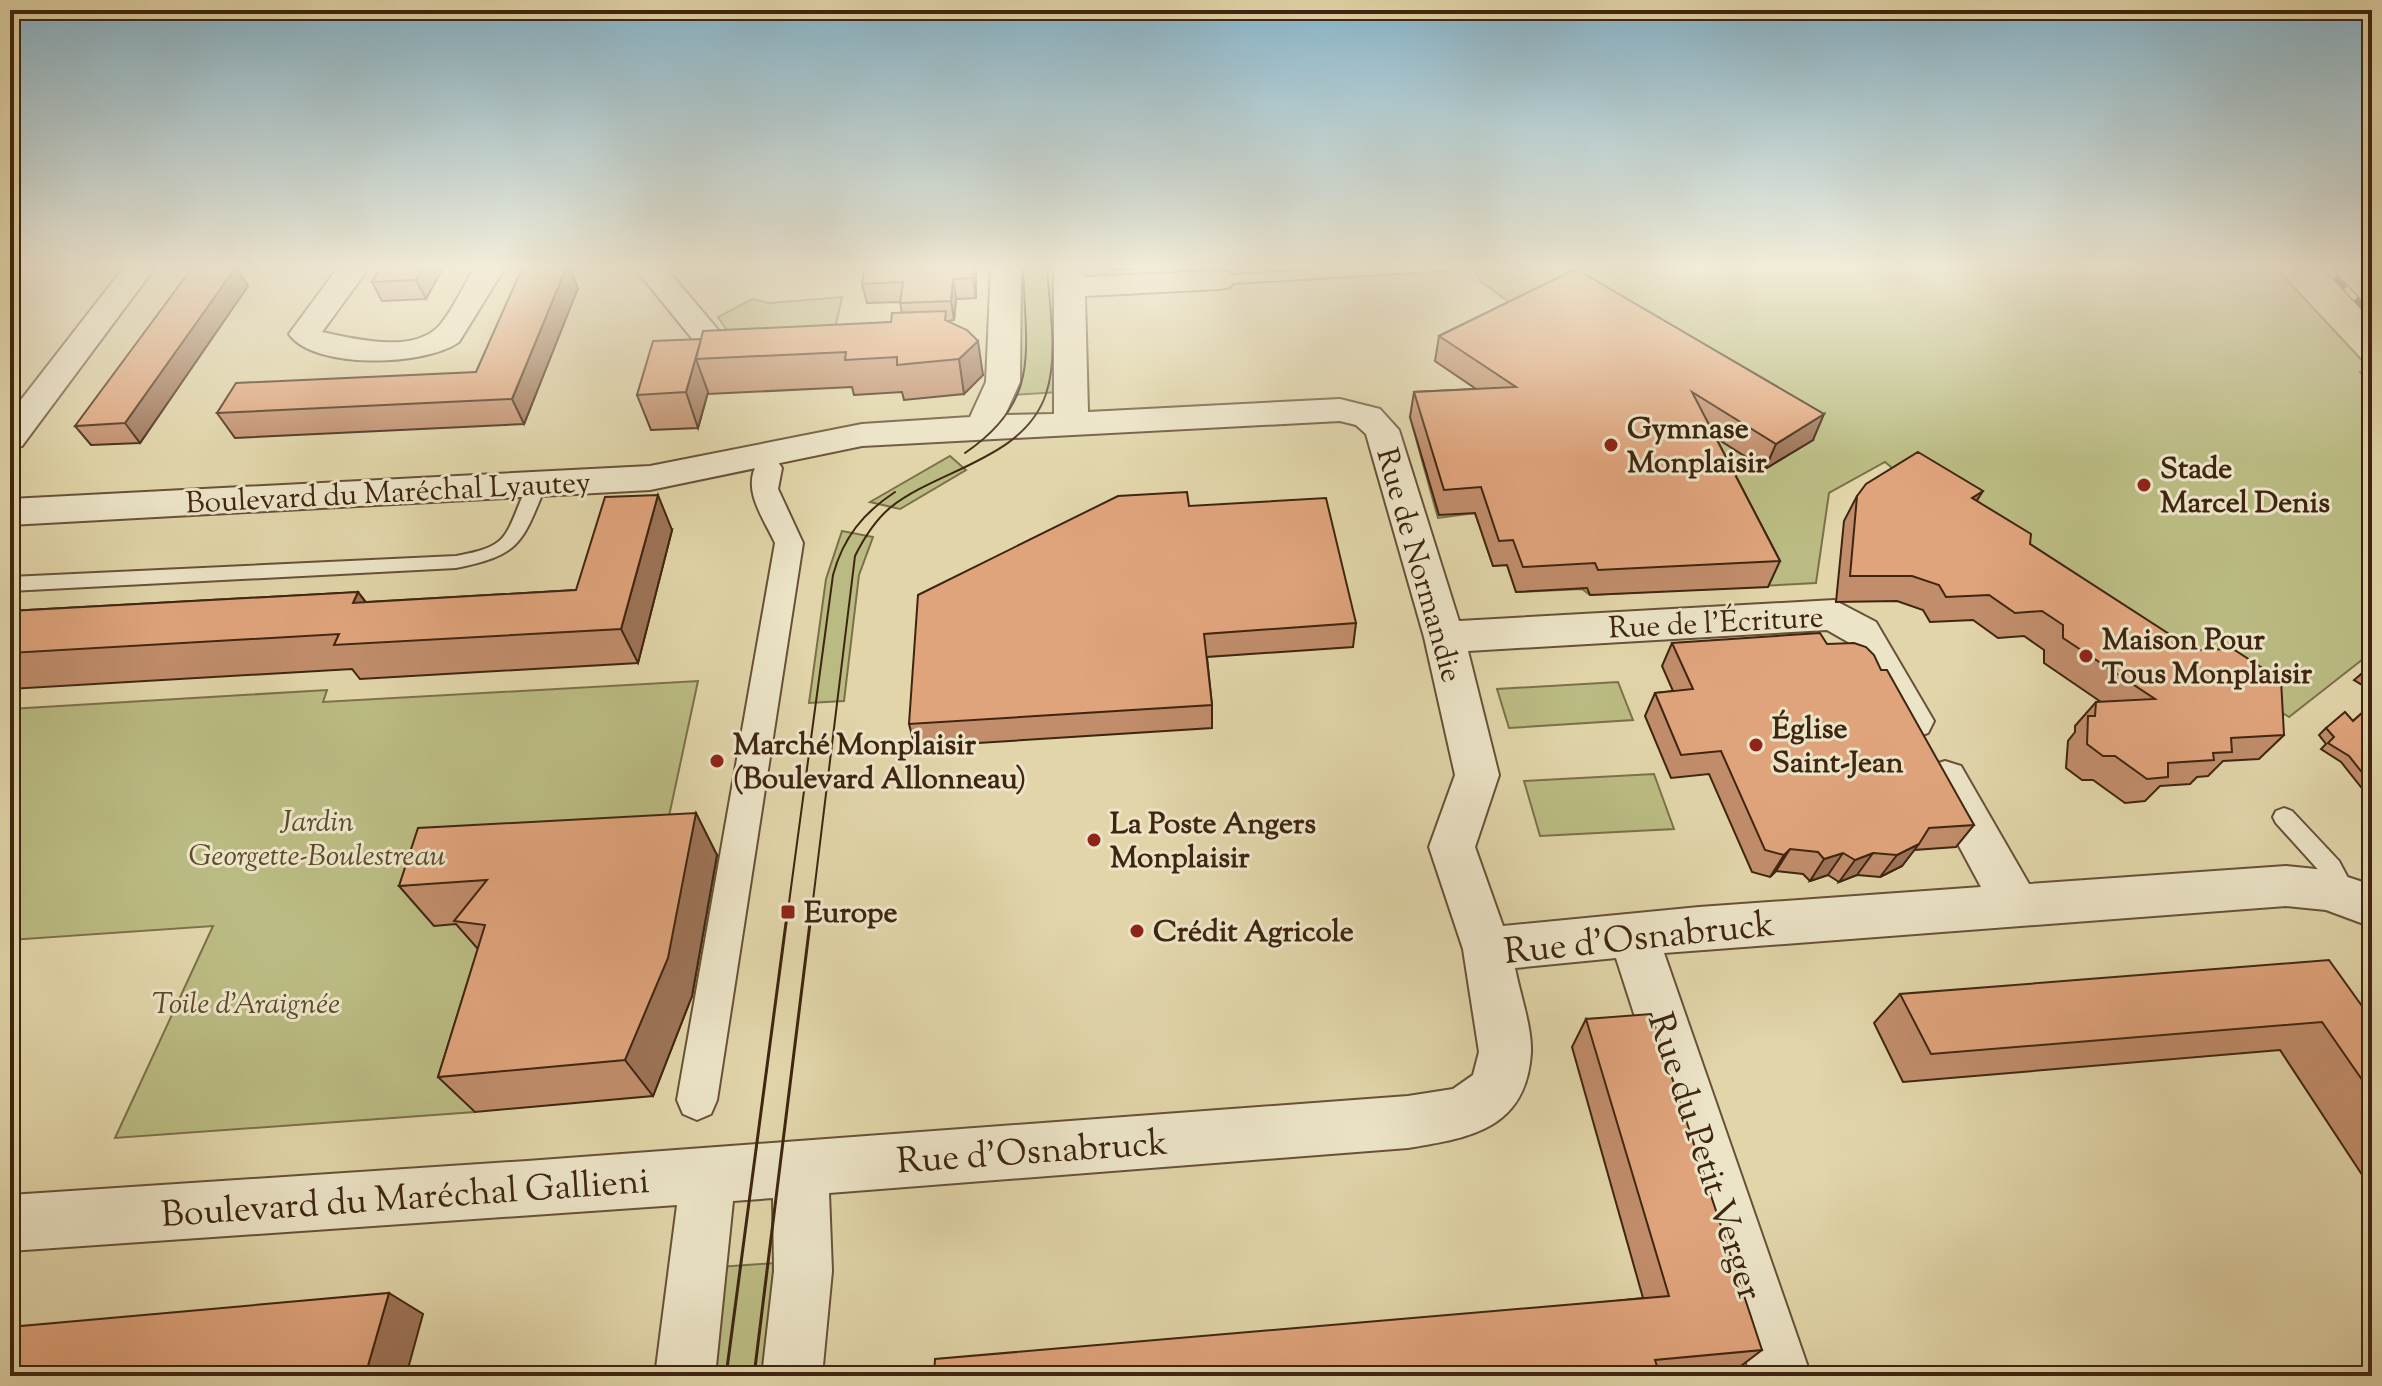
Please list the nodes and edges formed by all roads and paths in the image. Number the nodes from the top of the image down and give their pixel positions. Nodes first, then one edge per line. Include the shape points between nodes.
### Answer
1 (92, 331) edge
2 (307, 331) edge
3 (450, 331) edge
4 (702, 331) edge
5 (992, 331) edge
6 (1070, 331) edge
7 (781, 341) edge
8 (1071, 424) junction
9 (982, 427) junction
10 (10, 438) edge
11 (766, 462) junction
12 (537, 485) junction
13 (10, 512) edge
14 (10, 584) edge
15 (1444, 637) junction
16 (2284, 817) dead end
17 (2360, 901) edge
18 (2016, 905) junction
19 (1633, 935) junction
20 (1487, 949) junction
21 (697, 1100) dead end
22 (800, 1168) junction
23 (708, 1175) junction
24 (10, 1223) edge
25 (685, 1376) edge
26 (792, 1376) edge
27 (1781, 1376) edge

1 - 10 street
2 - 3 street via 310,339 359,350 428,347
4 - 7 street via 710,340
5 - 9 street via 1003,382
6 - 8 street
8 - 9 street, Rue de Normandie
8 - 15 street, Rue de Normandie via 1340,410 1368,417 1382,430
9 - 11 street, Boulevard du Maréchal Lyautey via 862,435
11 - 12 street, Boulevard du Maréchal Lyautey via 650,478
11 - 21 street via 764,489 789,543
12 - 13 street, Boulevard du Maréchal Lyautey
12 - 14 lane via 513,543 490,556 456,562
15 - 18 street, Rue de l'Écriture via 1813,614 1844,619 1867,639
15 - 20 street, Rue de Normandie via 1477,775 1452,847
16 - 17 lane
17 - 18 street, Rue d'Osnabruck via 2286,886
18 - 19 street, Rue d'Osnabruck
19 - 20 street, Rue d'Osnabruck
19 - 27 street, Rue du Petit Verger
20 - 22 street, Rue d'Osnabruck via 1505,1052 1496,1090 1463,1113 1408,1122
22 - 23 street, Boulevard du Maréchal Gallieni
22 - 26 street via 803,1271
23 - 24 street, Boulevard du Maréchal Gallieni
23 - 25 street

